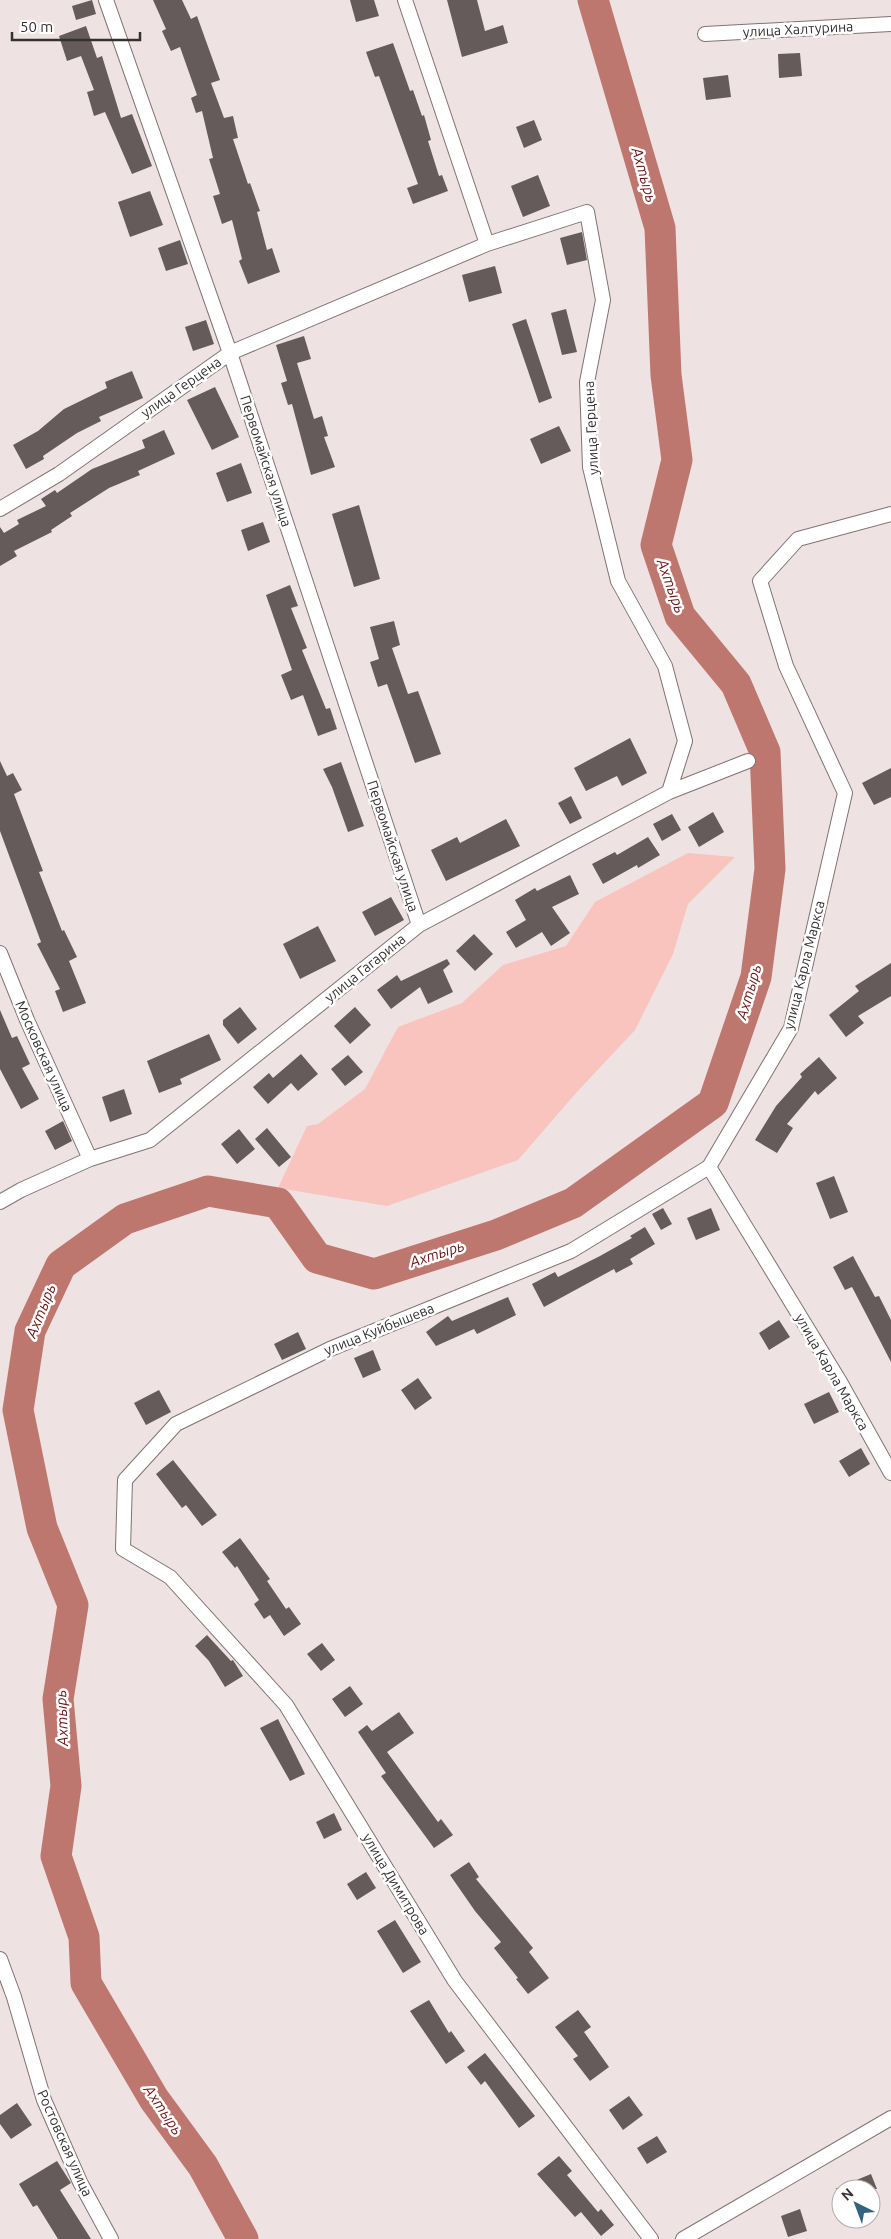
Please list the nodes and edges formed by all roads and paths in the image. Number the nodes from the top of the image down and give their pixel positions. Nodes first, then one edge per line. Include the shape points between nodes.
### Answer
1 (106, 0) edge
2 (405, 0) edge
3 (891, 24) edge
4 (705, 34) dead end
5 (487, 244) junction
6 (230, 353) junction
7 (0, 509) edge
8 (891, 514) edge
9 (748, 761) dead end
10 (670, 792) junction
11 (419, 925) junction
12 (0, 953) edge
13 (90, 1159) junction
14 (709, 1167) junction
15 (0, 1202) edge
16 (891, 1473) edge
17 (122, 1549) joint
18 (0, 1959) edge
19 (891, 2118) edge
20 (111, 2239) edge
21 (651, 2239) edge
22 (683, 2239) edge

1 - 6 street, Первомайская улица
2 - 5 street
3 - 4 street, улица Халтурина
5 - 6 street, улица Герцена
5 - 10 street, улица Герцена via 587,212 603,300 587,382 590,467 618,581 665,666 685,741
6 - 7 street, улица Герцена via 59,474
6 - 11 street, Первомайская улица
8 - 14 street, улица Карла Маркса via 798,539 760,581 786,666 845,792 791,1028
9 - 10 street, улица Гагарина
10 - 11 street, улица Гагарина
11 - 13 street, улица Гагарина via 150,1140
12 - 13 street, Московская улица
13 - 15 street, улица Гагарина
14 - 16 street, улица Карла Маркса via 840,1382
14 - 17 street, улица Куйбышева via 571,1251 330,1349 176,1424 125,1480
17 - 21 street, улица Димитрова via 170,1578 286,1705 455,1981
18 - 20 street, Ростовская улица via 44,2100 80,2182
19 - 22 street

